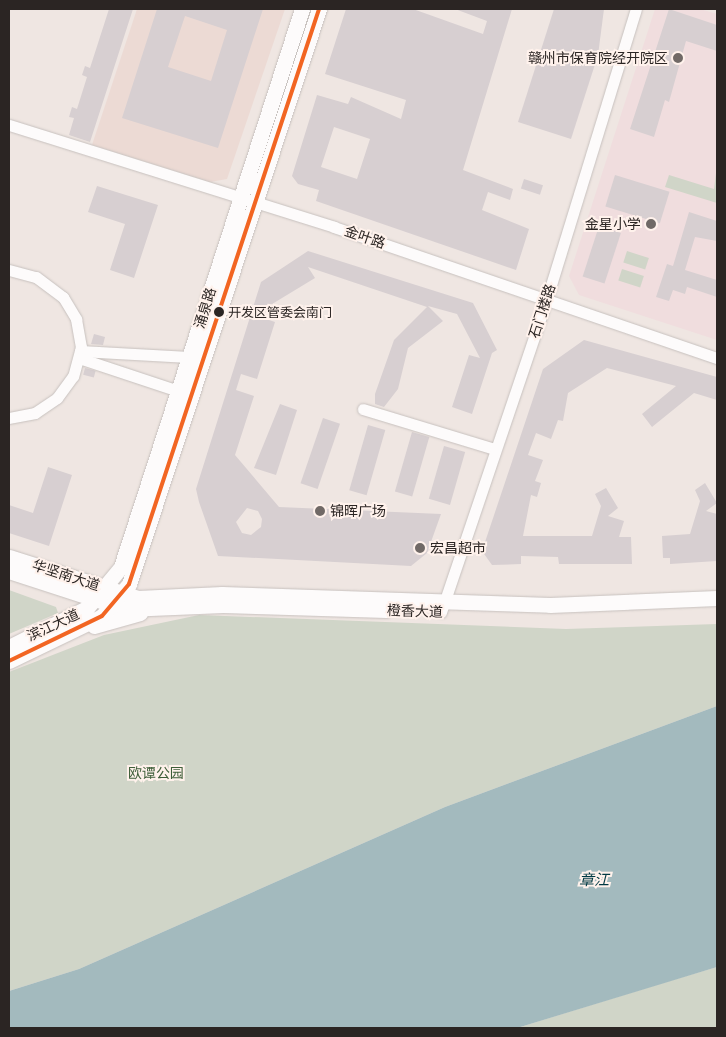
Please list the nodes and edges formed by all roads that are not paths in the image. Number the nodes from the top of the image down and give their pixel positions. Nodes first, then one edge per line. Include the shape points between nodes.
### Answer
1 (302, 9) edge
2 (319, 9) edge
3 (636, 9) edge
4 (9, 126) edge
5 (239, 198) junction
6 (255, 203) junction
7 (9, 270) edge
8 (547, 298) junction
9 (80, 354) junction
10 (189, 357) junction
11 (717, 358) edge
12 (178, 391) junction
13 (363, 409) dead end
14 (9, 418) edge
15 (495, 448) junction
16 (9, 557) edge
17 (138, 559) junction
18 (9, 571) edge
19 (108, 589) junction
20 (161, 598) junction
21 (717, 598) edge
22 (95, 600) junction
23 (118, 600) junction
24 (443, 606) junction
25 (717, 608) edge
26 (150, 611) junction
27 (50, 641) junction
28 (9, 646) edge
29 (9, 660) edge

1 - 5 main road, 涌泉路
2 - 6 main road, 涌泉路
3 - 8 street, 石门楼路
4 - 5 street, 金叶路
5 - 6 street, 金叶路
5 - 10 main road, 涌泉路
6 - 8 street, 金叶路
6 - 17 main road, 涌泉路
7 - 9 street via 36,277 63,297 76,319
8 - 11 street, 金叶路
8 - 15 street, 石门楼路
9 - 10 street
9 - 12 street
9 - 14 street via 57,398 34,413
10 - 12 main road, 涌泉路
12 - 19 main road, 涌泉路 via 121,567
13 - 15 street
15 - 24 street, 石门楼路
16 - 19 main road, 华坚南大道
17 - 20 main road via 140,581
17 - 23 main road, 涌泉路
18 - 22 main road, 华坚南大道
19 - 22 main road, 涌泉路
19 - 23 main road, 华坚南大道
20 - 23 main road, 橙香大道
20 - 24 main road, 橙香大道 via 222,594
21 - 24 main road, 橙香大道
22 - 23 main road, 华坚南大道
22 - 28 main road, 滨江大道
23 - 26 main road, 橙香大道
23 - 27 main road, 滨江大道
24 - 25 main road, 橙香大道 via 549,614
24 - 26 main road, 橙香大道 via 223,605
26 - 27 main road
27 - 29 main road, 滨江大道

